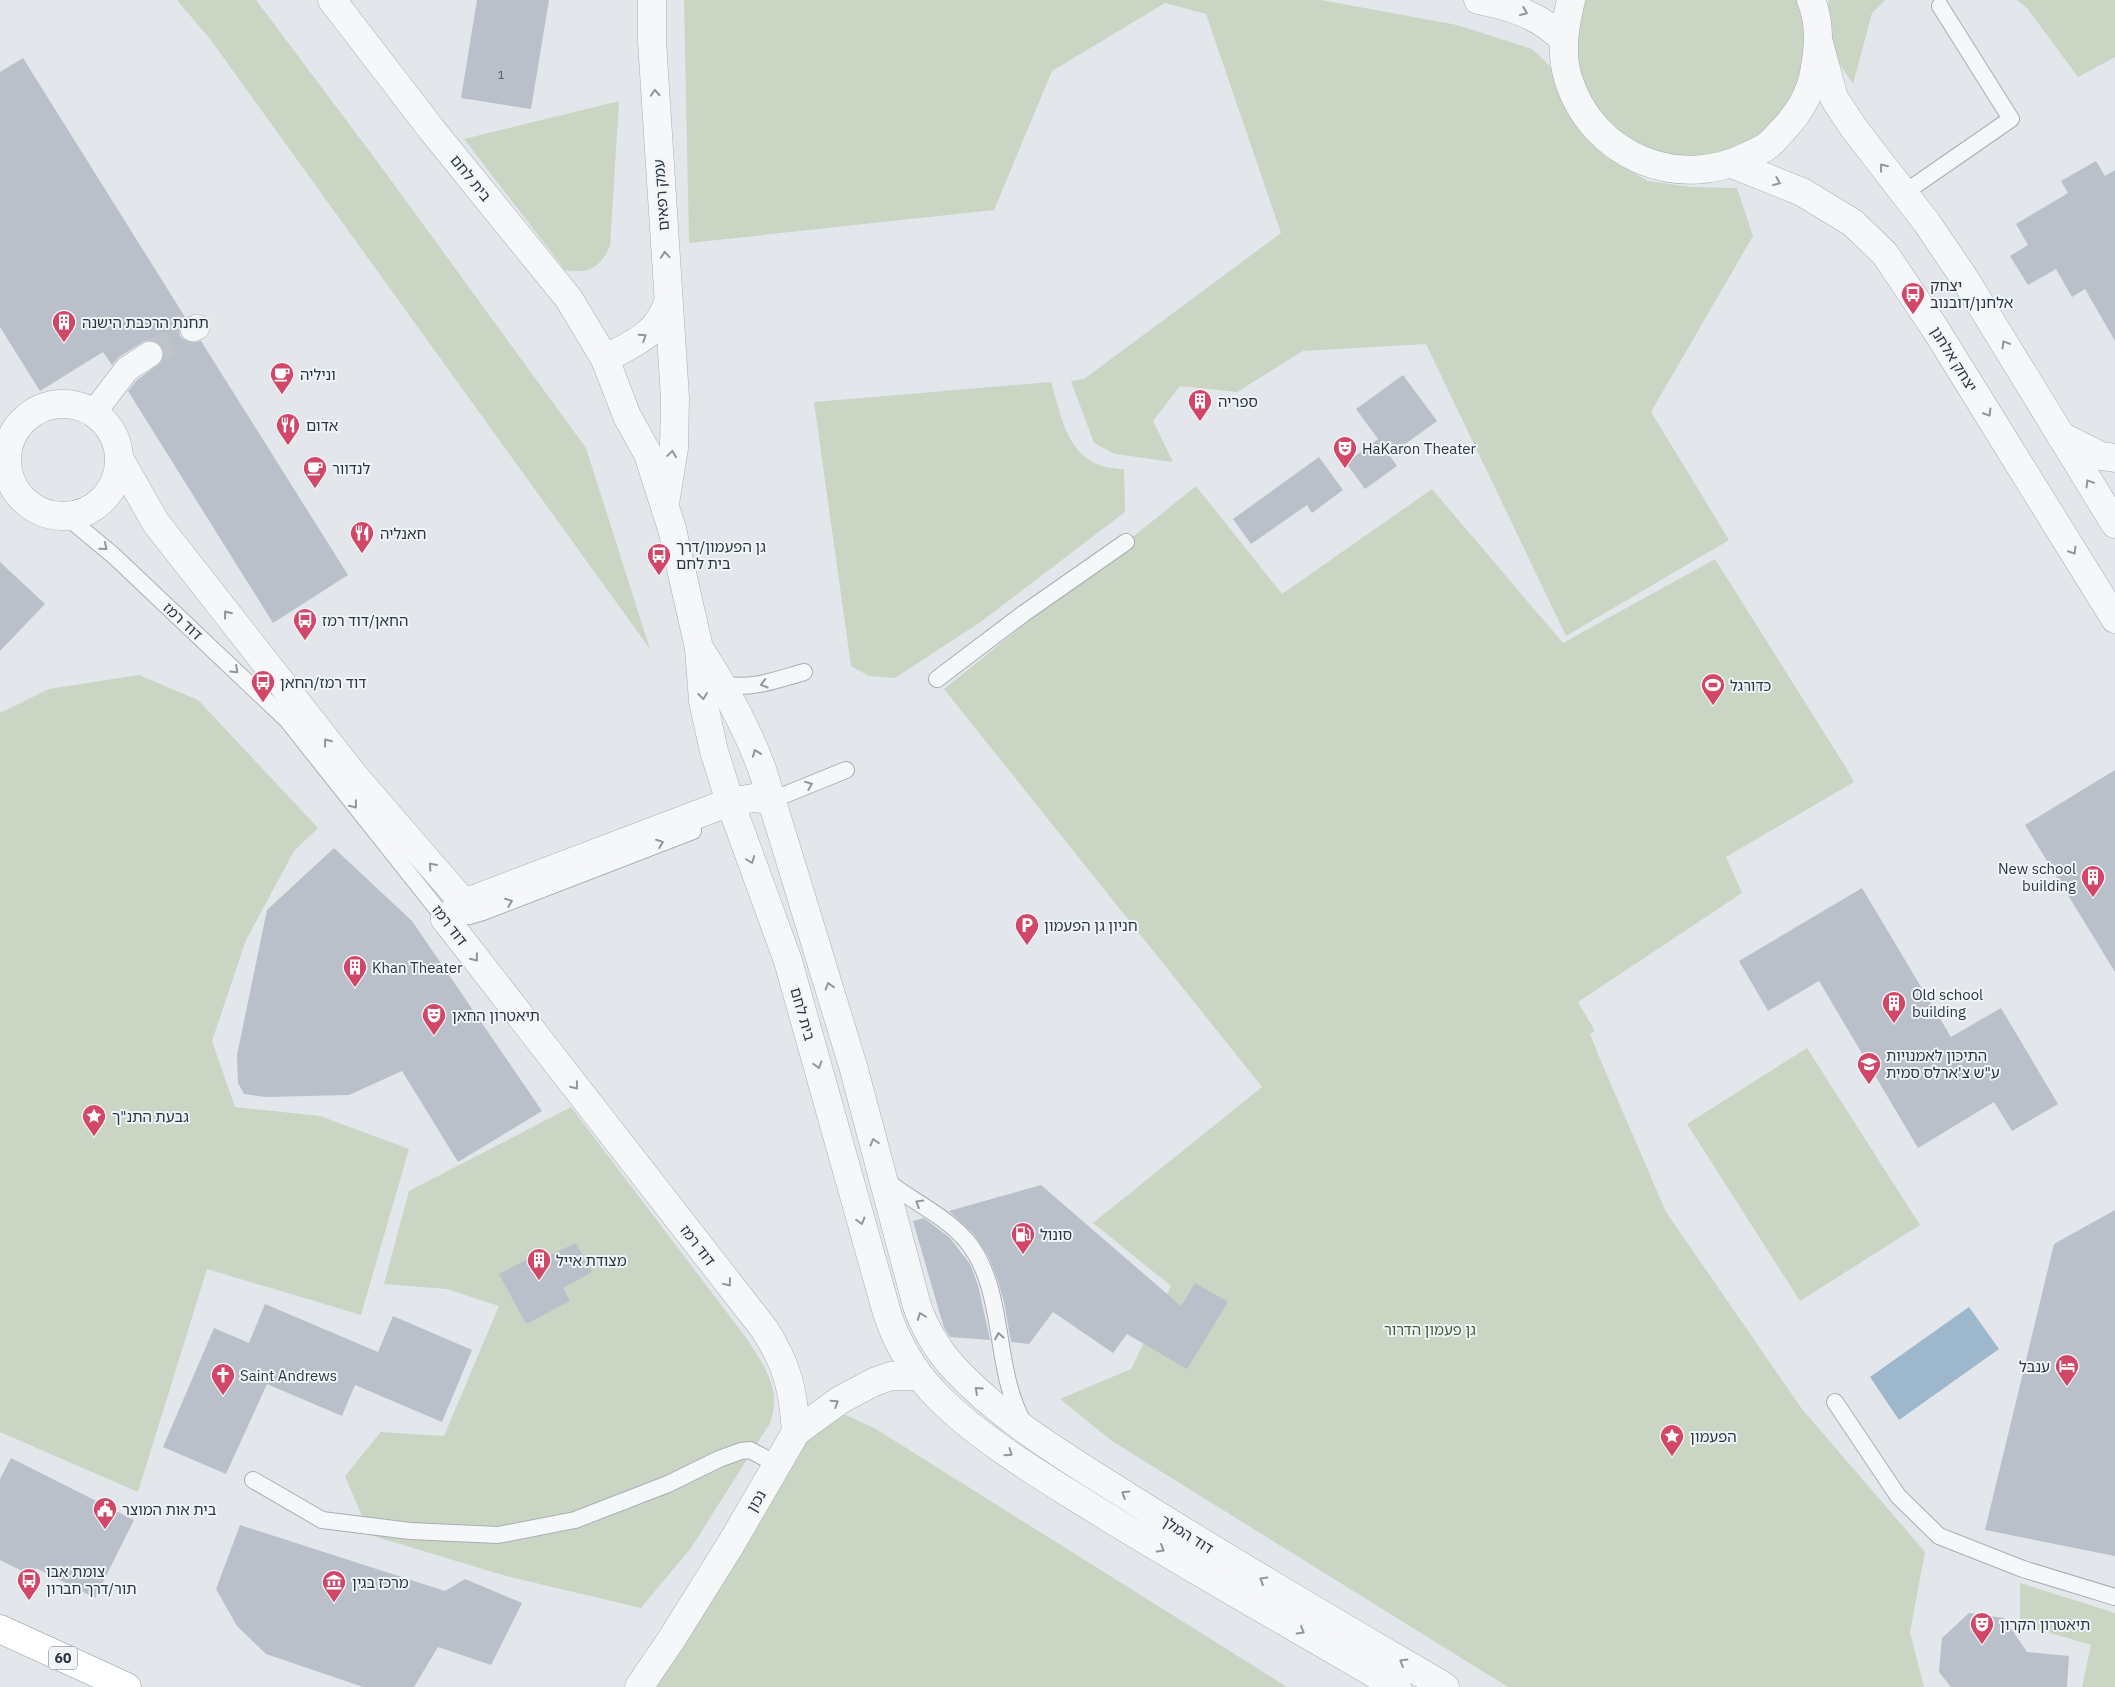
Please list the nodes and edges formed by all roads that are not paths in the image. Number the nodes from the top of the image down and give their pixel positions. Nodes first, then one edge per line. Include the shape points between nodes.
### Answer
1 (332, 0) edge
2 (652, 0) edge
3 (1478, 0) edge
4 (1571, 0) edge
5 (1812, 1) edge
6 (1940, 6) dead end
7 (1563, 39) junction
8 (1819, 43) junction
9 (1732, 164) junction
10 (1904, 193) junction
11 (668, 303) junction
12 (150, 354) tunnel mouth
13 (605, 359) junction
14 (101, 403) dead end
15 (2061, 436) junction
16 (6, 438) edge
17 (119, 458) junction
18 (2115, 458) edge
19 (8, 488) edge
20 (665, 502) junction
21 (66, 516) junction
22 (2115, 524) edge
23 (1126, 542) dead end
24 (2115, 619) edge
25 (699, 648) junction
26 (804, 672) dead end
27 (937, 679) dead end
28 (722, 684) junction
29 (846, 770) dead end
30 (772, 800) junction
31 (732, 808) junction
32 (455, 911) junction
33 (884, 1179) junction
34 (945, 1358) joint
35 (919, 1376) junction
36 (1835, 1402) dead end
37 (1030, 1431) junction
38 (796, 1432) junction
39 (778, 1465) junction
40 (253, 1480) dead end
41 (2115, 1596) edge
42 (0, 1629) edge
43 (127, 1687) edge
44 (639, 1687) edge
45 (1397, 1687) edge
46 (1445, 1687) edge

1 - 13 street, בית לחם via 569,299
11 -> 2 street, עמק רפאים
3 -> 7 street via 1517,9 1552,28
4 - 7 street
5 - 8 street
6 - 10 lane via 2011,119
7 - 9 street via 1568,78 1585,116 1614,146 1650,165 1691,171
8 - 9 street via 1813,82 1795,118 1767,146
10 -> 8 street via 1834,98
9 -> 24 street, יצחק אלחנן via 1802,192 1853,223 1884,254 1936,330
15 -> 10 street via 1965,279
13 -> 11 street, עמק רפאים via 655,328 662,320
20 -> 11 street via 675,420
12 - 14 street via 127,369
13 - 20 street, בית לחם via 622,377 641,408 648,454
15 - 18 street via 2101,456
22 -> 15 street
16 - 17 street via 27,417 42,408 59,404 77,406 93,413 107,425
16 - 19 street via 11,482
17 - 21 street via 117,475 105,498 83,512
32 -> 17 street, דוד רמז via 356,778 156,523
19 - 21 street via 41,512
20 - 25 street, בית לחם
21 -> 32 lane, דוד רמז via 114,556 287,720
23 - 27 lane
25 - 28 street, בית לחם
25 -> 31 street, בית לחם via 707,723
26 -> 28 lane via 753,686
30 -> 28 street, בית לחם via 754,747
30 -> 29 lane
30 - 31 street via 752,798
33 -> 30 street, בית לחם
31 - 32 street
31 -> 35 street, בית לחם via 788,961 887,1314 897,1341
32 -> 38 street, דוד רמז via 765,1330 780,1355 791,1384
34 -> 33 street, בית לחם via 917,1306
37 -> 33 lane via 1008,1389 990,1286 967,1242 948,1221
37 -> 34 street, דוד המלך via 996,1406
38 -> 35 street, נכון via 840,1400 874,1382 892,1376
35 -> 45 street, דוד המלך via 973,1427 1060,1487 1150,1544
36 - 41 lane via 1898,1496 1939,1536 2022,1569
46 -> 37 street, דוד המלך via 1202,1544
38 - 39 street, נכון
39 - 40 lane via 750,1450 741,1450 668,1484 575,1520 498,1535 410,1531 322,1520
39 - 44 street, נכון
42 - 43 highway, 60

